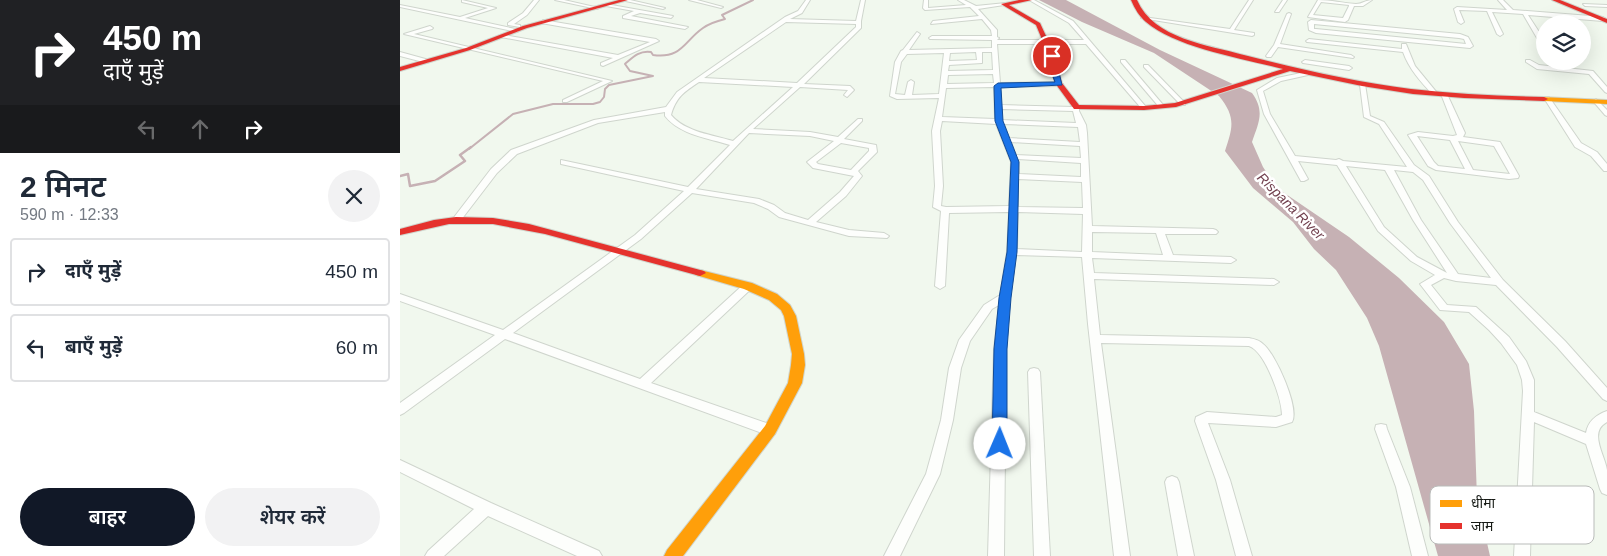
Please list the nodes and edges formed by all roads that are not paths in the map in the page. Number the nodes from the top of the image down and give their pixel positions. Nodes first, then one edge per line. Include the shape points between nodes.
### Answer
1 (536, 0) edge
2 (557, 0) edge
3 (624, 0) edge
4 (691, 0) edge
5 (808, 0) edge
6 (863, 0) edge
7 (926, 0) edge
8 (960, 0) edge
9 (1030, 0) edge
10 (1134, 0) edge
11 (1251, 0) edge
12 (1285, 0) edge
13 (1370, 0) edge
14 (1467, 0) edge
15 (1500, 0) edge
16 (1555, 0) edge
17 (1341, 1) edge
18 (464, 2) dead end
19 (1004, 4) junction
20 (1352, 5) junction
21 (400, 6) edge
22 (602, 6) junction
23 (1607, 6) edge
24 (722, 7) dead end
25 (972, 7) junction
26 (663, 8) dead end
27 (1473, 9) junction
28 (1489, 10) junction
29 (1588, 10) junction
30 (640, 11) junction
31 (1276, 11) dead end
32 (1512, 12) junction
33 (1525, 13) junction
34 (1289, 14) dead end
35 (671, 17) dead end
36 (983, 17) junction
37 (459, 18) junction
38 (1143, 18) junction
39 (1606, 18) edge
40 (784, 20) junction
41 (543, 22) junction
42 (1345, 22) junction
43 (1461, 22) dead end
44 (859, 23) junction
45 (933, 23) dead end
46 (685, 27) dead end
47 (430, 28) dead end
48 (521, 29) junction
49 (1402, 30) junction
50 (1231, 31) junction
51 (1536, 31) edge
52 (1328, 32) junction
53 (916, 34) dead end
54 (1252, 34) dead end
55 (1500, 34) dead end
56 (504, 37) junction
57 (932, 38) dead end
58 (1404, 40) junction
59 (1309, 41) dead end
60 (1047, 42) junction
61 (1087, 42) junction
62 (1329, 43) junction
63 (996, 44) junction
64 (1277, 45) junction
65 (468, 49) junction
66 (947, 51) junction
67 (979, 51) junction
68 (1308, 51) junction
69 (1405, 51) junction
70 (903, 52) junction
71 (400, 54) edge
72 (1269, 56) dead end
73 (619, 57) junction
74 (1351, 57) dead end
75 (427, 61) junction
76 (1123, 61) dead end
77 (1528, 61) dead end
78 (1305, 62) junction
79 (947, 63) junction
80 (603, 64) dead end
81 (1146, 66) dead end
82 (1349, 68) dead end
83 (400, 69) edge
84 (1289, 69) junction
85 (997, 72) junction
86 (946, 73) junction
87 (1306, 74) junction
88 (699, 80) junction
89 (911, 82) dead end
90 (1060, 84) junction
91 (1363, 85) junction
92 (798, 86) junction
93 (944, 86) junction
94 (998, 86) junction
95 (1607, 91) edge
96 (1440, 94) junction
97 (847, 95) dead end
98 (908, 96) junction
99 (942, 96) junction
100 (1547, 98) junction
101 (565, 101) dead end
102 (1601, 101) edge
103 (1183, 104) junction
104 (1000, 106) junction
105 (1162, 107) junction
106 (1077, 108) junction
107 (1144, 108) junction
108 (668, 109) junction
109 (1607, 114) edge
110 (939, 119) junction
111 (860, 120) dead end
112 (999, 121) junction
113 (1082, 124) junction
114 (747, 131) junction
115 (1454, 138) junction
116 (840, 140) junction
117 (1007, 140) junction
118 (735, 144) junction
119 (1084, 144) junction
120 (1015, 157) junction
121 (1292, 158) junction
122 (1085, 161) junction
123 (564, 162) dead end
124 (1339, 162) junction
125 (1388, 167) junction
126 (1607, 169) edge
127 (1414, 170) junction
128 (1469, 170) dead end
129 (852, 173) junction
130 (1015, 176) junction
131 (1304, 179) dead end
132 (1086, 180) junction
133 (690, 190) junction
134 (1014, 209) junction
135 (945, 210) junction
136 (1087, 211) junction
137 (458, 218) junction
138 (810, 223) junction
139 (1088, 229) junction
140 (1160, 231) junction
141 (400, 232) edge
142 (1213, 232) dead end
143 (884, 236) dead end
144 (620, 252) junction
145 (1012, 252) junction
146 (1087, 255) junction
147 (1169, 258) junction
148 (1231, 260) dead end
149 (1089, 276) junction
150 (1442, 276) junction
151 (1456, 278) junction
152 (1274, 282) dead end
153 (1499, 282) junction
154 (748, 286) junction
155 (940, 286) dead end
156 (400, 297) edge
157 (1005, 298) junction
158 (503, 335) junction
159 (1095, 339) junction
160 (1034, 372) dead end
161 (642, 383) junction
162 (1607, 396) edge
163 (402, 406) edge
164 (1527, 414) junction
165 (1607, 416) edge
166 (770, 430) junction
167 (1381, 430) dead end
168 (1590, 440) junction
169 (400, 466) edge
170 (1172, 482) dead end
171 (1524, 486) edge
172 (1607, 489) edge
173 (486, 508) junction
174 (433, 556) edge
175 (594, 556) edge
176 (672, 556) edge
177 (892, 556) edge
178 (996, 556) edge
179 (1042, 556) edge
180 (1122, 556) edge
181 (1186, 556) edge
182 (1244, 556) edge
183 (1420, 556) edge

1 - 48 street via 525,14 510,23
2 - 22 street
3 - 22 main road
3 - 26 street
4 - 24 street
5 - 40 street via 800,12
6 - 44 street
7 - 25 street via 927,9
8 - 25 street
9 - 19 main road
9 - 61 street via 1069,20
10 - 38 main road via 1135,8
11 - 50 street
12 - 31 street
13 - 20 street
14 - 27 street
15 - 32 street
16 - 29 main road
17 - 20 street
17 - 42 street via 1318,1 1309,15
18 - 37 street via 494,8
19 - 25 street
19 - 60 main road via 1035,22
20 - 42 street
21 - 37 street
22 - 30 street
22 - 41 main road
23 - 29 street
25 - 36 street
27 - 28 street
27 - 43 street via 1456,8
28 - 32 street
28 - 55 street
29 - 39 main road
30 - 35 street
30 - 46 street via 625,16
32 - 33 street
33 - 39 street
33 - 51 street
34 - 64 street
36 - 45 street
36 - 63 street via 994,30
37 - 48 street
38 - 50 street
38 - 84 main road via 1186,41
40 - 44 street
40 - 88 street
41 - 48 main road
41 - 73 street via 656,41
42 - 49 street
42 - 52 street via 1311,22 1312,30
44 - 92 street
47 - 65 street via 407,34
48 - 56 main road
49 - 58 street
49 - 58 street via 1463,37 1470,46
50 - 54 street
52 - 58 street
52 - 62 street
53 - 70 street
56 - 65 main road
56 - 73 street
57 - 63 street
58 - 69 street
59 - 62 street
60 - 61 street
60 - 63 street
60 - 90 main road
61 - 107 street
62 - 69 street
63 - 67 street
63 - 85 street
64 - 68 street
64 - 72 street
65 - 75 main road
65 - 101 street via 608,81
66 - 67 street
66 - 70 street
66 - 79 street
67 - 79 street via 980,62
68 - 74 street
68 - 78 street
69 - 96 street via 1411,66
70 - 98 street via 891,92 894,96
71 - 75 street
73 - 80 street
75 - 83 main road
76 - 105 street
77 - 95 street via 1535,67 1591,72
78 - 82 street
78 - 84 street
79 - 86 street
81 - 103 street
84 - 87 main road
84 - 103 main road
85 - 86 street
85 - 94 street
86 - 93 street
87 - 91 main road
87 - 121 street via 1279,80 1260,90 1266,114
88 - 92 street
88 - 108 street via 679,93
89 - 98 street
90 - 94 street
90 - 106 main road
91 - 96 main road
91 - 127 street via 1368,117 1382,123
92 - 97 street via 850,88
92 - 114 street
93 - 94 street
93 - 99 street
94 - 104 street
96 - 100 main road
96 - 115 street via 1461,133
98 - 99 street
99 - 110 street
100 - 102 main road
100 - 126 street via 1578,145 1594,154
102 - 109 street
103 - 105 main road
104 - 106 street
104 - 112 street
105 - 107 main road
106 - 107 main road
106 - 113 street
108 - 118 street via 668,118 681,127
108 - 137 street via 596,121 514,152 494,171
110 - 112 street
110 - 135 street via 936,131 937,208
111 - 116 street
112 - 113 street
112 - 117 street
113 - 119 street
114 - 116 street via 800,133
114 - 118 street
115 - 115 street via 1412,135 1436,168 1515,176 1497,144
115 - 128 street
116 - 129 street via 871,146 874,150
116 - 129 street via 811,163
117 - 119 street
117 - 120 street
118 - 133 street
119 - 122 street
120 - 122 street
120 - 130 street
121 - 124 street
121 - 131 street
122 - 132 street
123 - 133 street
124 - 125 street
124 - 150 street via 1381,229 1414,258
125 - 127 street
125 - 151 street via 1417,220
127 - 153 street via 1426,178 1454,223
129 - 138 street via 858,178
130 - 132 street
130 - 134 street
132 - 136 street
133 - 138 street via 756,201 782,215
133 - 144 street
134 - 135 street
134 - 136 street
134 - 145 street
135 - 155 street
136 - 139 street
137 - 141 main road
137 - 144 main road via 533,228
138 - 143 street via 849,233
139 - 140 street
139 - 146 street
140 - 142 street
140 - 147 street
144 - 154 main road
144 - 158 street
145 - 146 street
145 - 157 street
146 - 147 street
146 - 149 street
147 - 148 street
149 - 152 street
149 - 159 street
150 - 151 street
150 - 164 street via 1425,284 1441,306 1476,311 1506,340 1520,360 1528,380
151 - 153 street
153 - 162 street
154 - 161 street
154 - 166 main road via 773,297 786,308 796,338 798,365 795,383
156 - 158 street
157 - 177 street via 988,307 965,340 955,368 947,420 933,474
157 - 178 street via 1000,349
158 - 161 street
158 - 163 street
159 - 180 street
159 - 182 street via 1249,342 1256,343 1263,350 1280,387 1288,418 1276,422 1207,417 1201,421
160 - 179 street
161 - 166 street
164 - 168 street
164 - 171 street
165 - 168 street via 1593,425
166 - 176 main road
167 - 183 street via 1403,487
168 - 172 street
169 - 173 street
170 - 181 street
173 - 174 street
173 - 175 street

